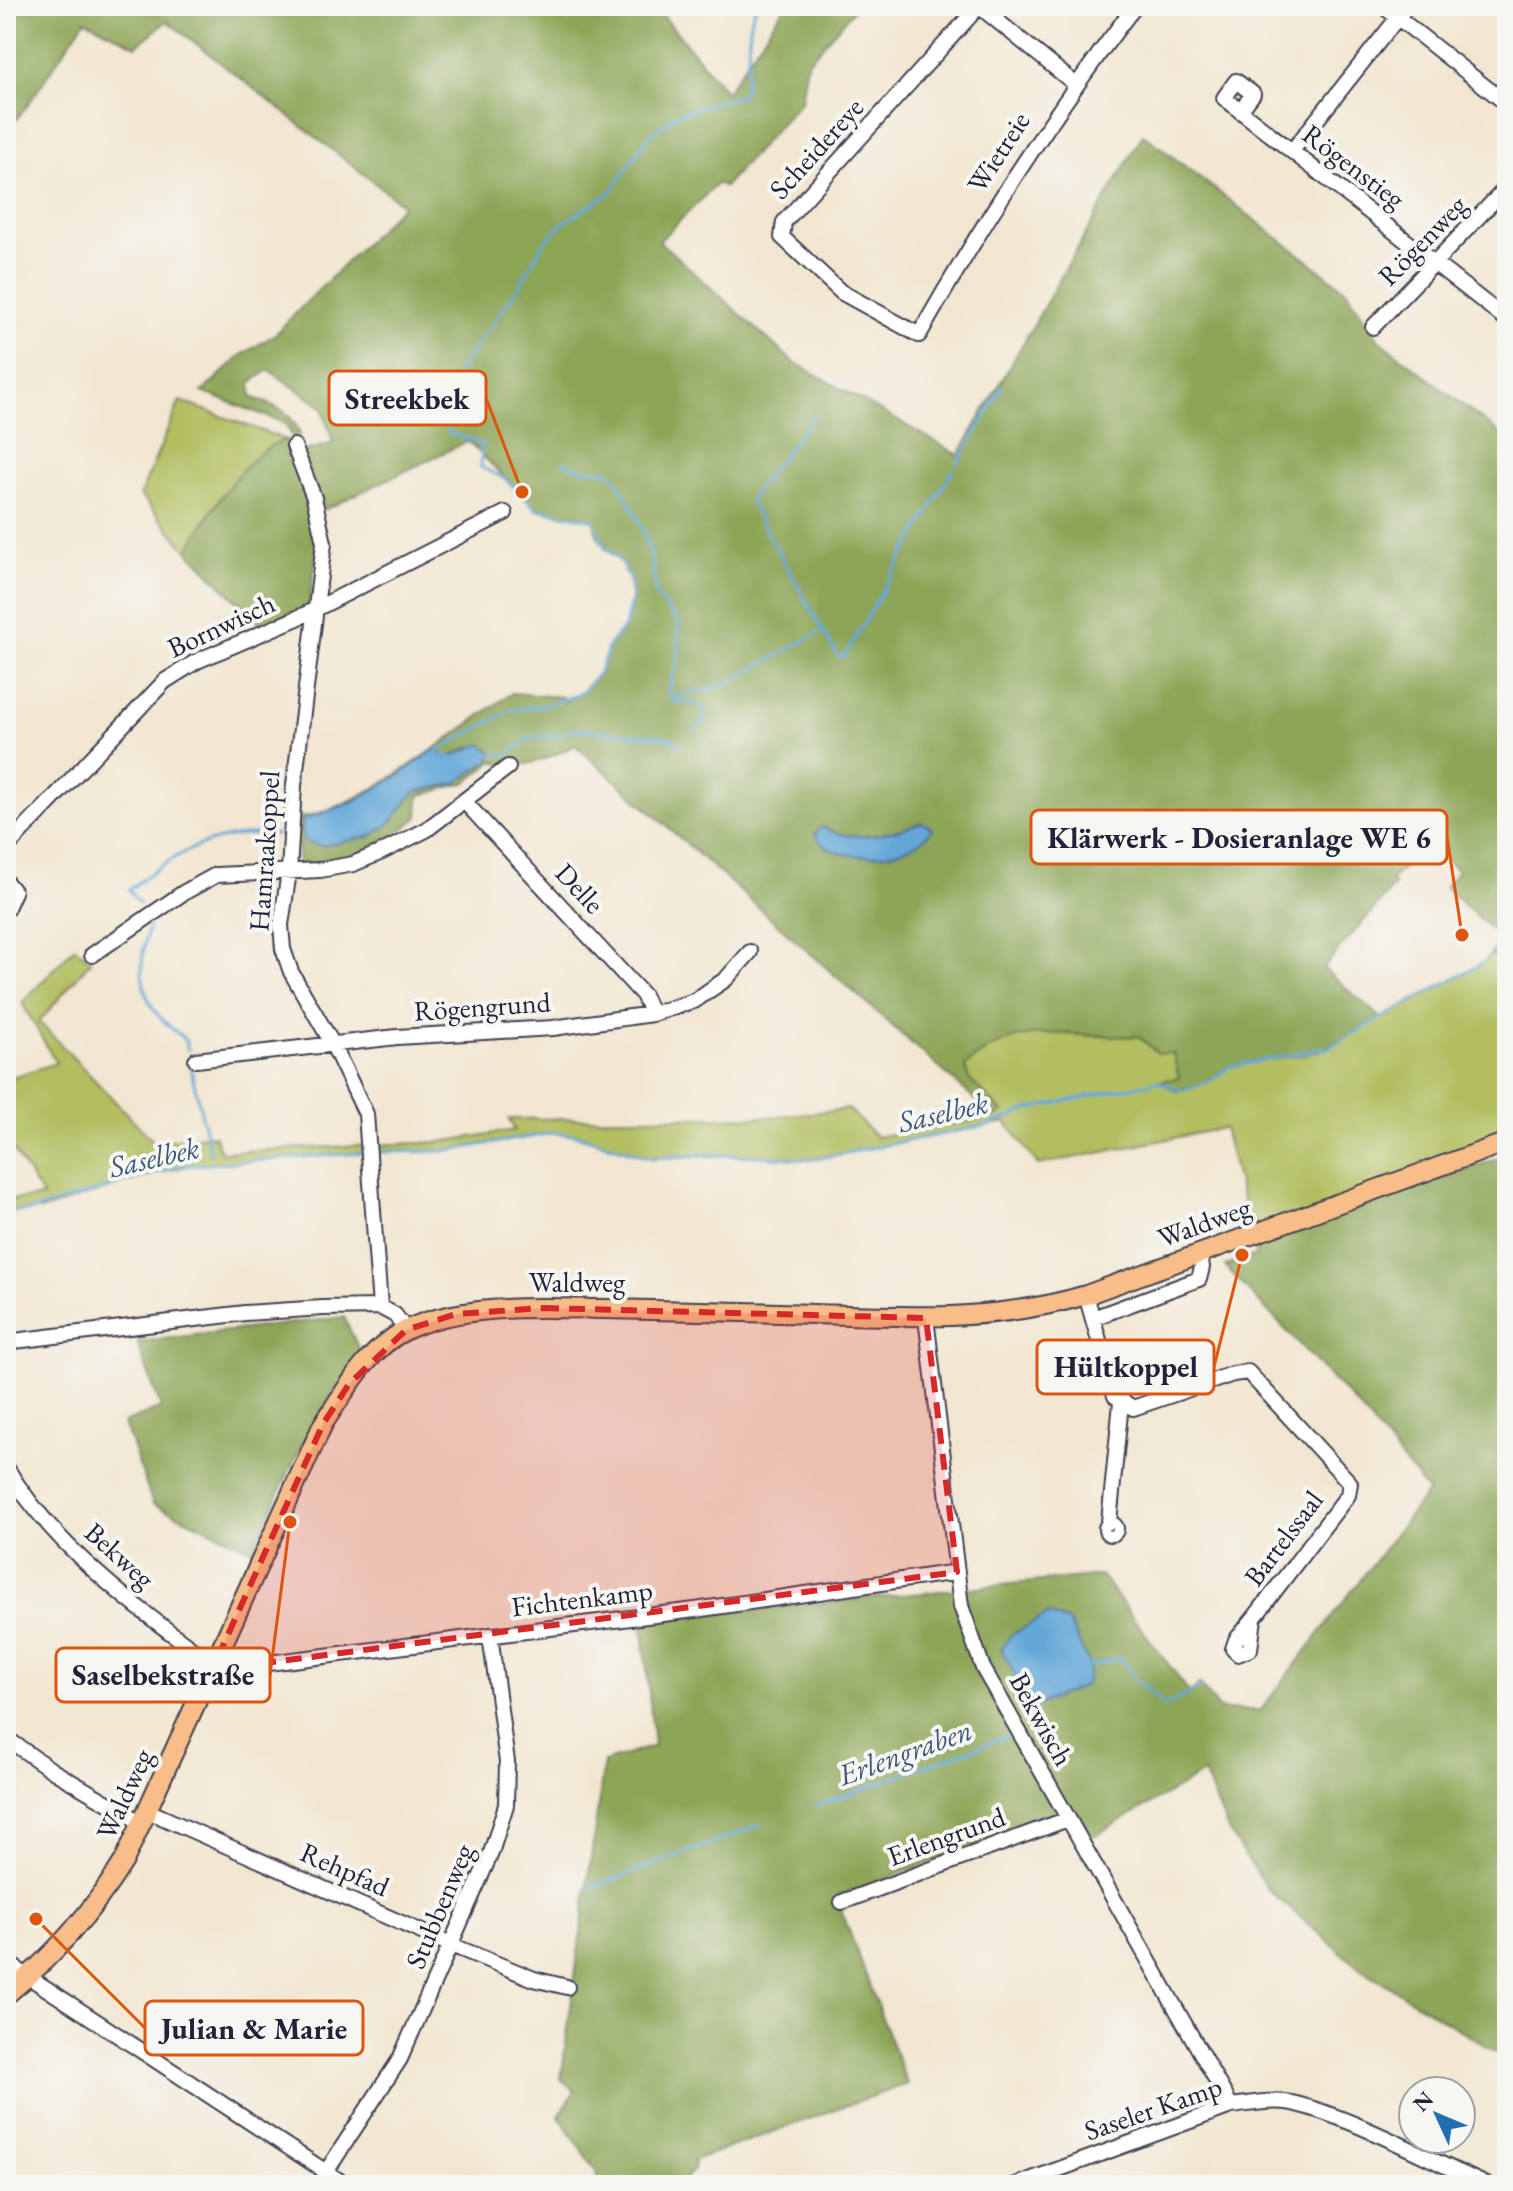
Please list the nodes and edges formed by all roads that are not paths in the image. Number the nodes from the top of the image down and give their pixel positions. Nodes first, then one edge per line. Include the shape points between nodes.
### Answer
1 (979, 6) edge
2 (1135, 6) edge
3 (1383, 6) edge
4 (1403, 12) edge
5 (1075, 84) junction
6 (1507, 104) edge
7 (1240, 111) dead end
8 (1292, 151) junction
9 (1507, 187) edge
10 (1437, 262) junction
11 (1507, 320) edge
12 (1373, 327) dead end
13 (919, 335) joint
14 (294, 446) dead end
15 (505, 513) dead end
16 (317, 608) junction
17 (508, 767) dead end
18 (464, 801) junction
19 (6, 848) edge
20 (289, 872) junction
21 (10, 887) edge
22 (6, 910) edge
23 (750, 952) dead end
24 (92, 955) dead end
25 (652, 1014) junction
26 (332, 1043) junction
27 (196, 1060) dead end
28 (1507, 1142) edge
29 (1199, 1254) junction
30 (1086, 1295) junction
31 (380, 1307) junction
32 (926, 1318) junction
33 (1093, 1318) junction
34 (406, 1330) junction
35 (6, 1342) edge
36 (1121, 1403) junction
37 (6, 1467) edge
38 (1109, 1522) dead end
39 (957, 1572) junction
40 (1254, 1618) dead end
41 (490, 1635) junction
42 (212, 1670) junction
43 (6, 1738) edge
44 (145, 1817) junction
45 (1068, 1819) junction
46 (842, 1902) dead end
47 (451, 1945) junction
48 (6, 1962) edge
49 (28, 1977) junction
50 (567, 1987) dead end
51 (6, 1995) edge
52 (1231, 2106) junction
53 (326, 2172) junction
54 (346, 2185) edge
55 (1016, 2185) edge
56 (1487, 2185) edge

1 - 5 street, Scheidereye
1 - 13 street, Scheidereye via 784,222 782,237 841,292
2 - 5 street, Wietreie
3 - 4 street
4 - 6 street
4 - 8 street
5 - 13 street, Wietreie
7 - 8 street, Rögenstieg
8 - 10 street, Rögenstieg
9 - 10 street, Rögenweg
10 - 11 street, Rögenstieg
10 - 12 street, Rögenweg
14 - 16 street, Hamraakoppel via 322,532
15 - 16 street, Bornwisch
16 - 19 street, Bornwisch via 197,661 165,681
16 - 20 street, Hamraakoppel via 294,785
17 - 18 street
18 - 20 street via 426,830 353,864
18 - 25 street, Delle via 643,995
20 - 24 street via 231,872 205,879
20 - 26 street, Hamraakoppel via 283,949
21 - 22 street
23 - 25 street, Rögengrund via 726,979 694,1001
25 - 26 street, Rögengrund via 553,1028
26 - 27 street, Rögengrund
26 - 31 street, Hamraakoppel via 366,1114
28 - 29 main road, Waldweg
29 - 30 main road, Waldweg
29 - 33 street via 1199,1279
30 - 32 main road, Waldweg via 986,1315
30 - 33 street
31 - 34 street
31 - 35 street via 245,1313
32 - 34 main road, Waldweg via 543,1308 456,1314
32 - 39 street, Bekwisch
33 - 36 street
34 - 42 main road, Waldweg via 380,1349 349,1384 323,1424
36 - 38 street
36 - 40 street, Bartelssaal via 1133,1408 1242,1372 1254,1376 1347,1479 1351,1487
37 - 42 street, Bekweg via 38,1515 129,1600 206,1659
39 - 41 street, Fichtenkamp
39 - 45 street, Bekwisch via 961,1606 983,1668
41 - 42 street, Fichtenkamp
41 - 47 street, Stubbenweg via 507,1762 506,1805
42 - 44 main road, Waldweg
43 - 44 street, Rehpfad via 53,1771
44 - 47 street, Rehpfad
44 - 49 main road, Waldweg via 98,1902
45 - 46 street, Erlengrund
45 - 52 street, Bekwisch
47 - 50 street, Rehpfad
47 - 53 street, Stubbenweg via 400,2059
48 - 49 street
49 - 51 main road, Waldweg
49 - 53 street
52 - 55 street, Saseler Kamp
52 - 56 street, Saseler Kamp via 1291,2103
53 - 54 street

